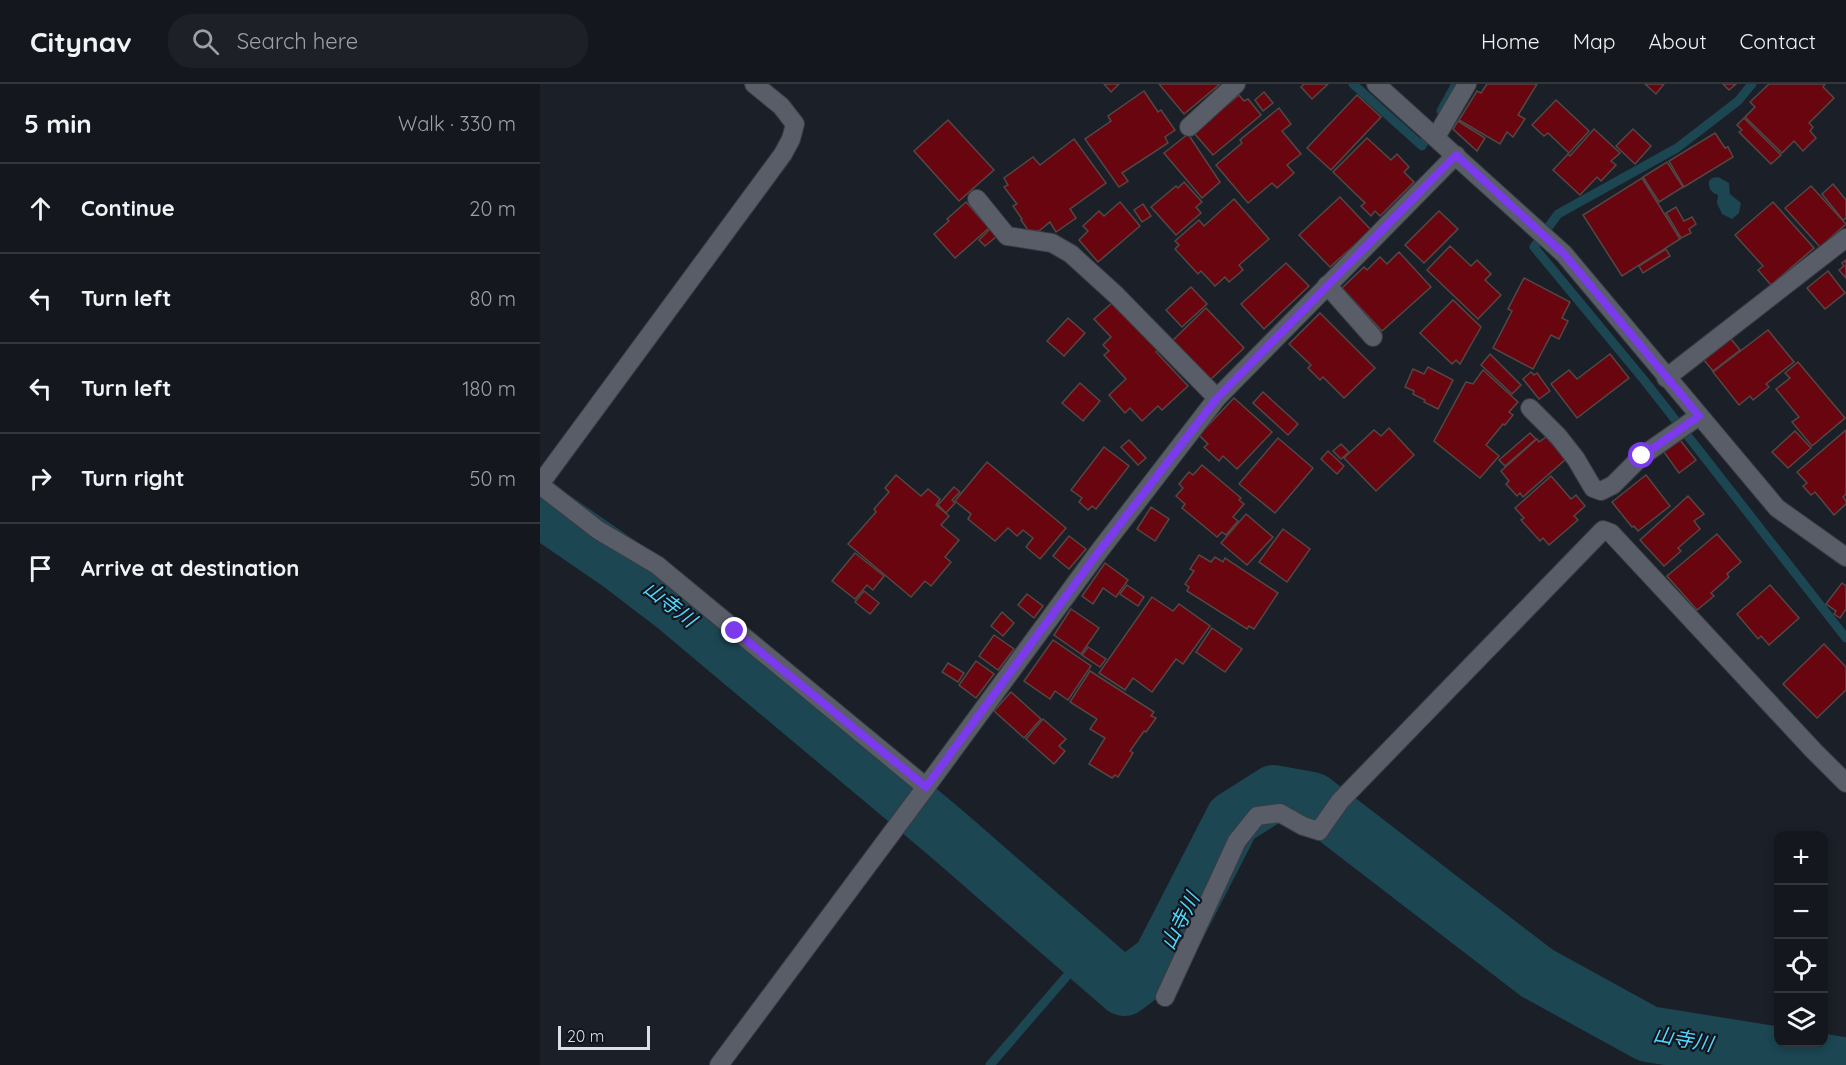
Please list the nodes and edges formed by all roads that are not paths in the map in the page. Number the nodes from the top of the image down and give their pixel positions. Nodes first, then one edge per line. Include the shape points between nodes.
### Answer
1 (754, 84) edge
2 (1236, 84) edge
3 (1376, 84) edge
4 (1467, 84) edge
5 (1189, 127) dead end
6 (1436, 137) junction
7 (1456, 155) junction
8 (977, 199) dead end
9 (1846, 238) edge
10 (1327, 285) junction
11 (1373, 337) dead end
12 (1666, 378) junction
13 (1217, 398) junction
14 (1530, 408) dead end
15 (1699, 416) junction
16 (540, 484) edge
17 (1846, 557) edge
18 (1846, 783) edge
19 (926, 787) junction
20 (1165, 997) dead end
21 (719, 1065) edge

1 - 16 street via 781,106 795,124 783,154
2 - 5 street
3 - 6 street
4 - 6 street
6 - 7 street
7 - 10 street
7 - 12 street via 1564,254
8 - 13 street via 1007,236 1052,243 1071,254
9 - 12 street
10 - 11 street
10 - 13 street
12 - 15 street
13 - 19 street
14 - 15 street via 1576,459 1593,488 1601,491
15 - 17 street via 1777,508
16 - 19 street via 598,530 657,565
18 - 20 street via 1611,533 1603,530 1340,801 1318,831 1280,813 1257,816 1237,841
19 - 21 street

